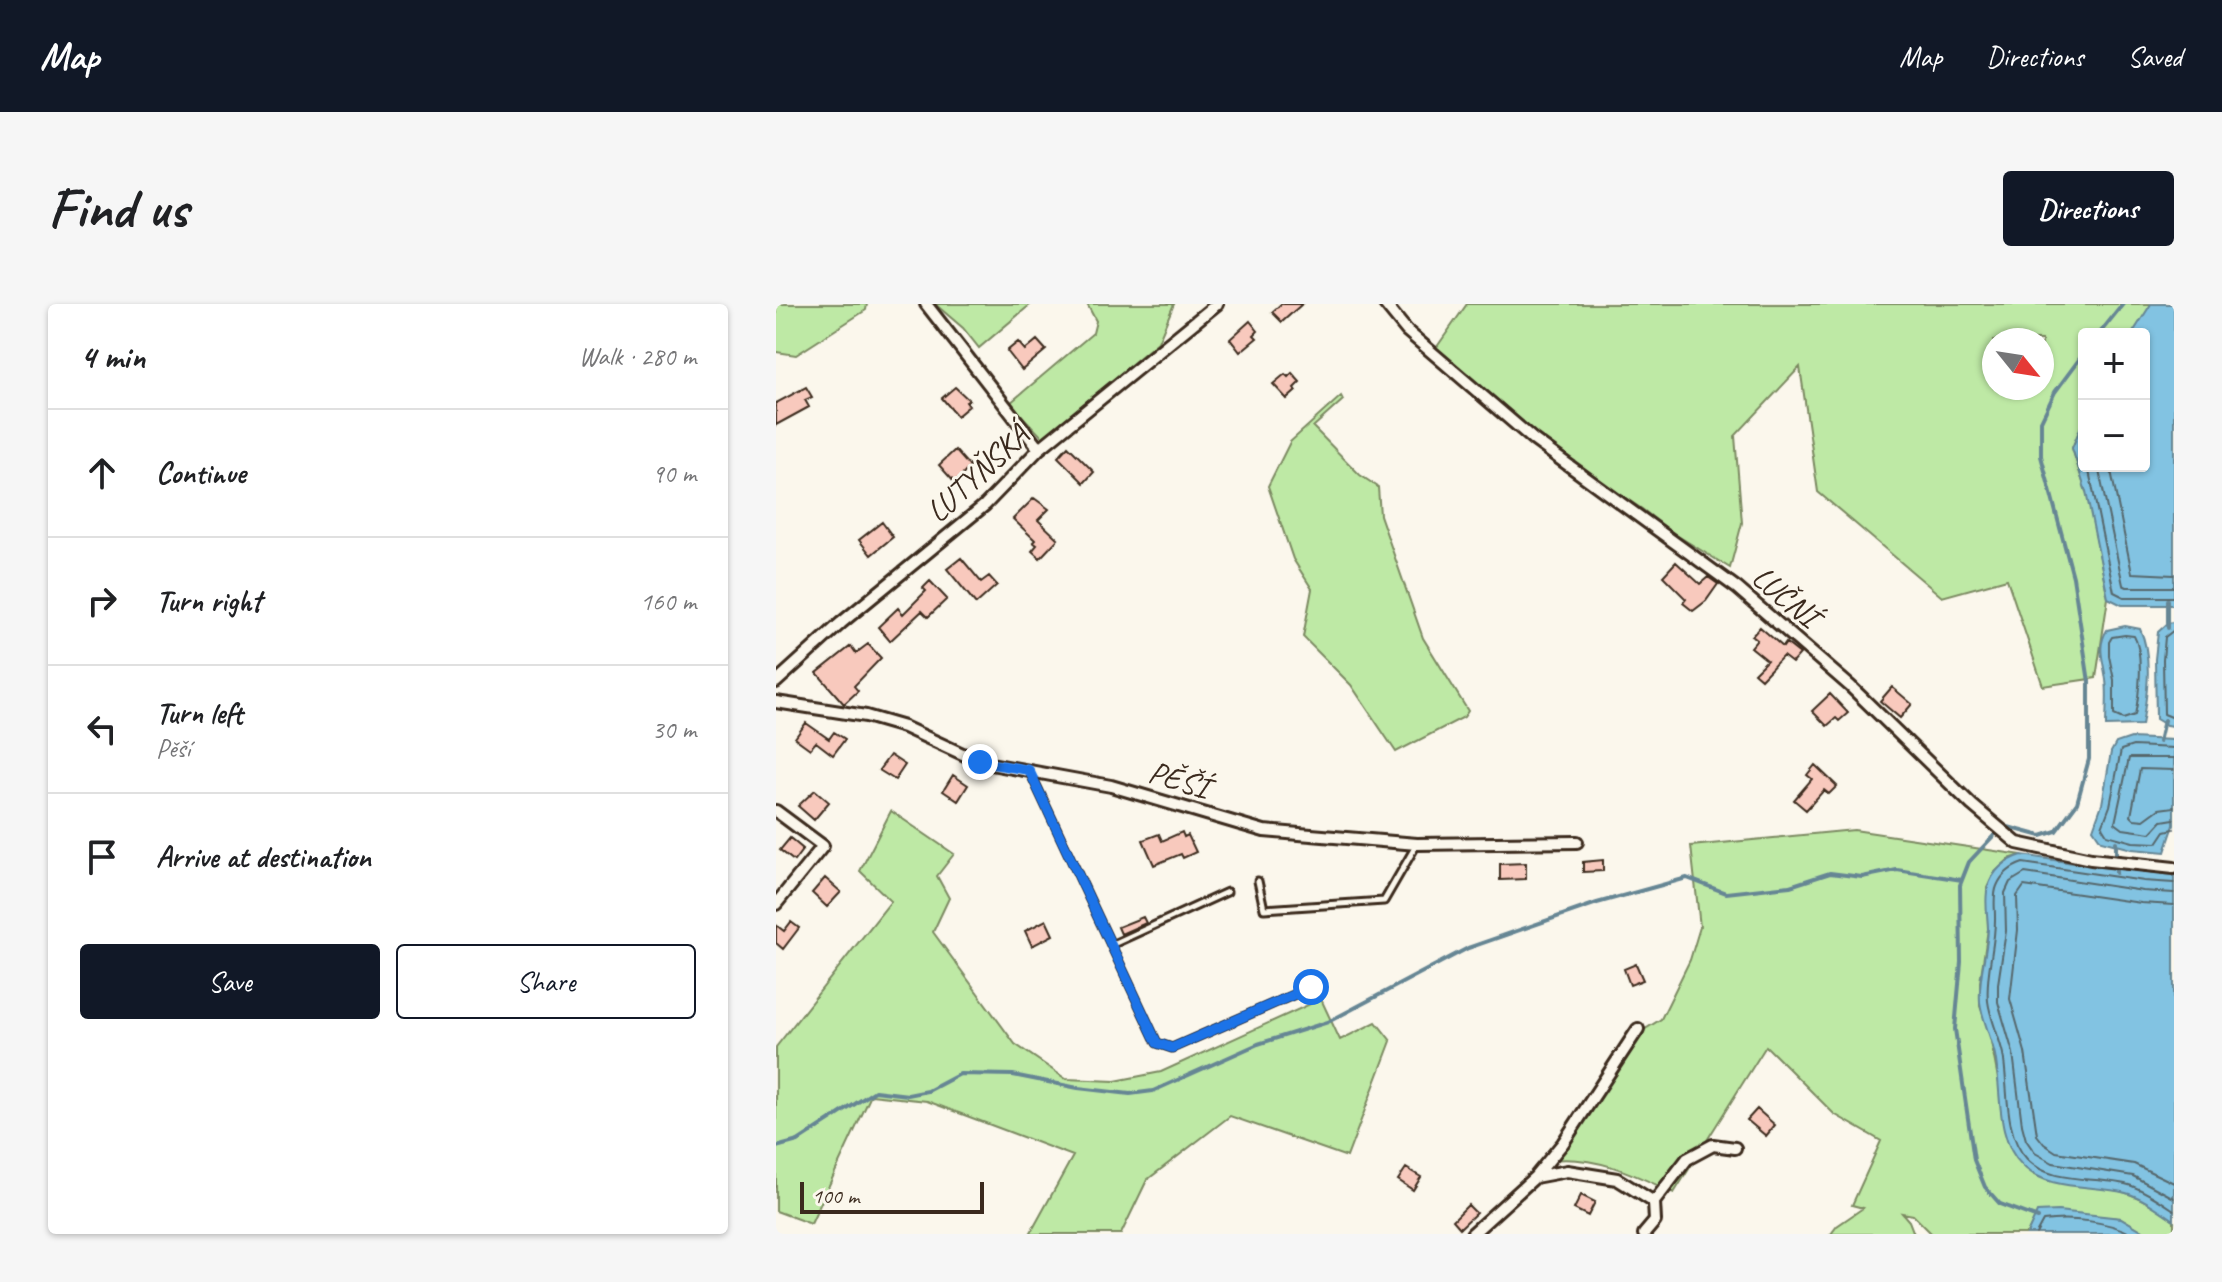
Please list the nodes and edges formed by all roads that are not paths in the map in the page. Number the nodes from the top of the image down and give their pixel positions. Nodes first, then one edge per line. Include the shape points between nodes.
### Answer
1 (926, 304) edge
2 (1217, 304) edge
3 (1385, 304) edge
4 (1039, 449) junction
5 (776, 682) edge
6 (776, 702) edge
7 (1029, 770) junction
8 (776, 811) edge
9 (1577, 842) dead end
10 (1417, 844) junction
11 (2174, 868) edge
12 (1258, 881) dead end
13 (1227, 892) dead end
14 (776, 904) edge
15 (1111, 945) junction
16 (1311, 987) dead end
17 (1638, 1029) dead end
18 (1735, 1148) dead end
19 (1535, 1177) junction
20 (1654, 1202) junction
21 (1472, 1234) edge
22 (1644, 1234) edge

1 - 4 street
2 - 4 street, LUTYŇSKÁ
3 - 11 street, LUČNÍ via 1407,331 1534,440 1737,588 2017,843 2091,859
4 - 5 street, LUTYŇSKÁ via 985,505
6 - 7 street, PĚŠÍ via 866,716 904,727 980,762
7 - 10 street, PĚŠÍ via 1111,786 1264,831
7 - 15 lane
8 - 14 street via 823,846
9 - 10 street, PĚŠÍ
10 - 12 lane via 1384,901 1264,909
13 - 15 lane
15 - 16 lane via 1157,1043 1172,1048
17 - 19 street
18 - 20 street via 1713,1145 1687,1159
19 - 20 street via 1567,1171 1617,1179
19 - 21 street
20 - 22 street via 1655,1221

